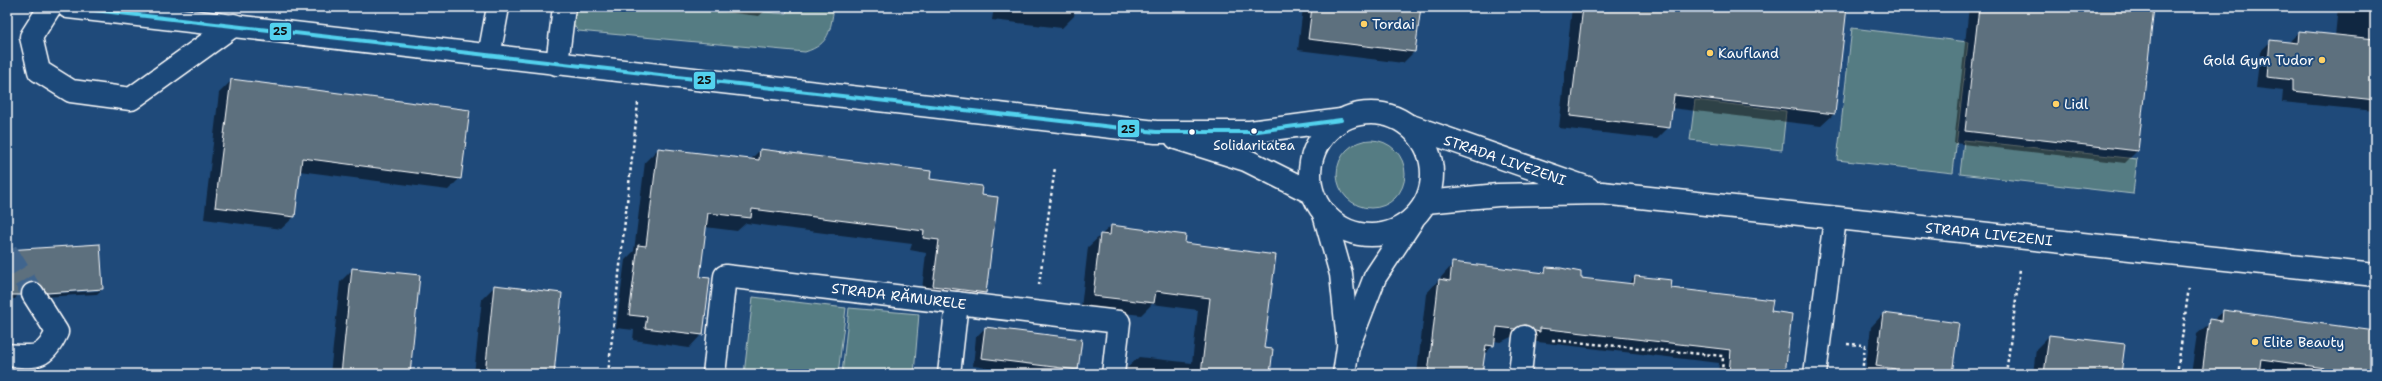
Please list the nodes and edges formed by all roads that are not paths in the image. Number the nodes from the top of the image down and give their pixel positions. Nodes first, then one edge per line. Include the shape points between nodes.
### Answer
1 (50, 7) edge
2 (68, 7) edge
3 (498, 7) edge
4 (564, 7) edge
5 (234, 25) junction
6 (489, 56) junction
7 (558, 64) junction
8 (1341, 120) junction
9 (1409, 126) junction
10 (1156, 132) junction
11 (1312, 193) junction
12 (1602, 193) junction
13 (1426, 202) junction
14 (1324, 214) junction
15 (1835, 219) junction
16 (1412, 221) junction
17 (2375, 275) edge
18 (33, 294) tunnel mouth
19 (957, 303) junction
20 (1524, 338) road end
21 (1348, 347) junction
22 (7, 355) edge
23 (714, 374) edge
24 (949, 374) edge
25 (1113, 374) edge
26 (1344, 374) edge
27 (1520, 374) edge
28 (1815, 374) edge

1 - 5 main road via 31,37 39,71 71,91 131,99
2 - 5 main road
3 - 6 main road
4 - 7 main road
5 - 6 main road
6 - 7 main road
7 - 10 main road
8 - 9 main road via 1364,113 1388,115
8 - 10 main road via 1250,132
8 - 11 main road via 1324,134 1314,152 1309,173
9 - 12 main road, STRADA LIVEZENI
9 - 13 main road via 1425,144 1432,163 1432,183
10 - 11 main road via 1246,160
11 - 14 main road
12 - 13 main road, STRADA LIVEZENI via 1498,195
12 - 15 main road, STRADA LIVEZENI
13 - 16 main road
14 - 16 main road via 1343,229 1366,236 1391,233
14 - 21 main road via 1341,274
15 - 17 main road, STRADA LIVEZENI
15 - 28 main road
16 - 21 main road via 1375,277
18 - 22 main road via 57,332 50,346 34,357
19 - 23 main road, STRADA RĂMURELE via 725,276
19 - 24 main road
19 - 25 main road, STRADA RĂMURELE via 1119,322
20 - 27 main road
21 - 26 main road

